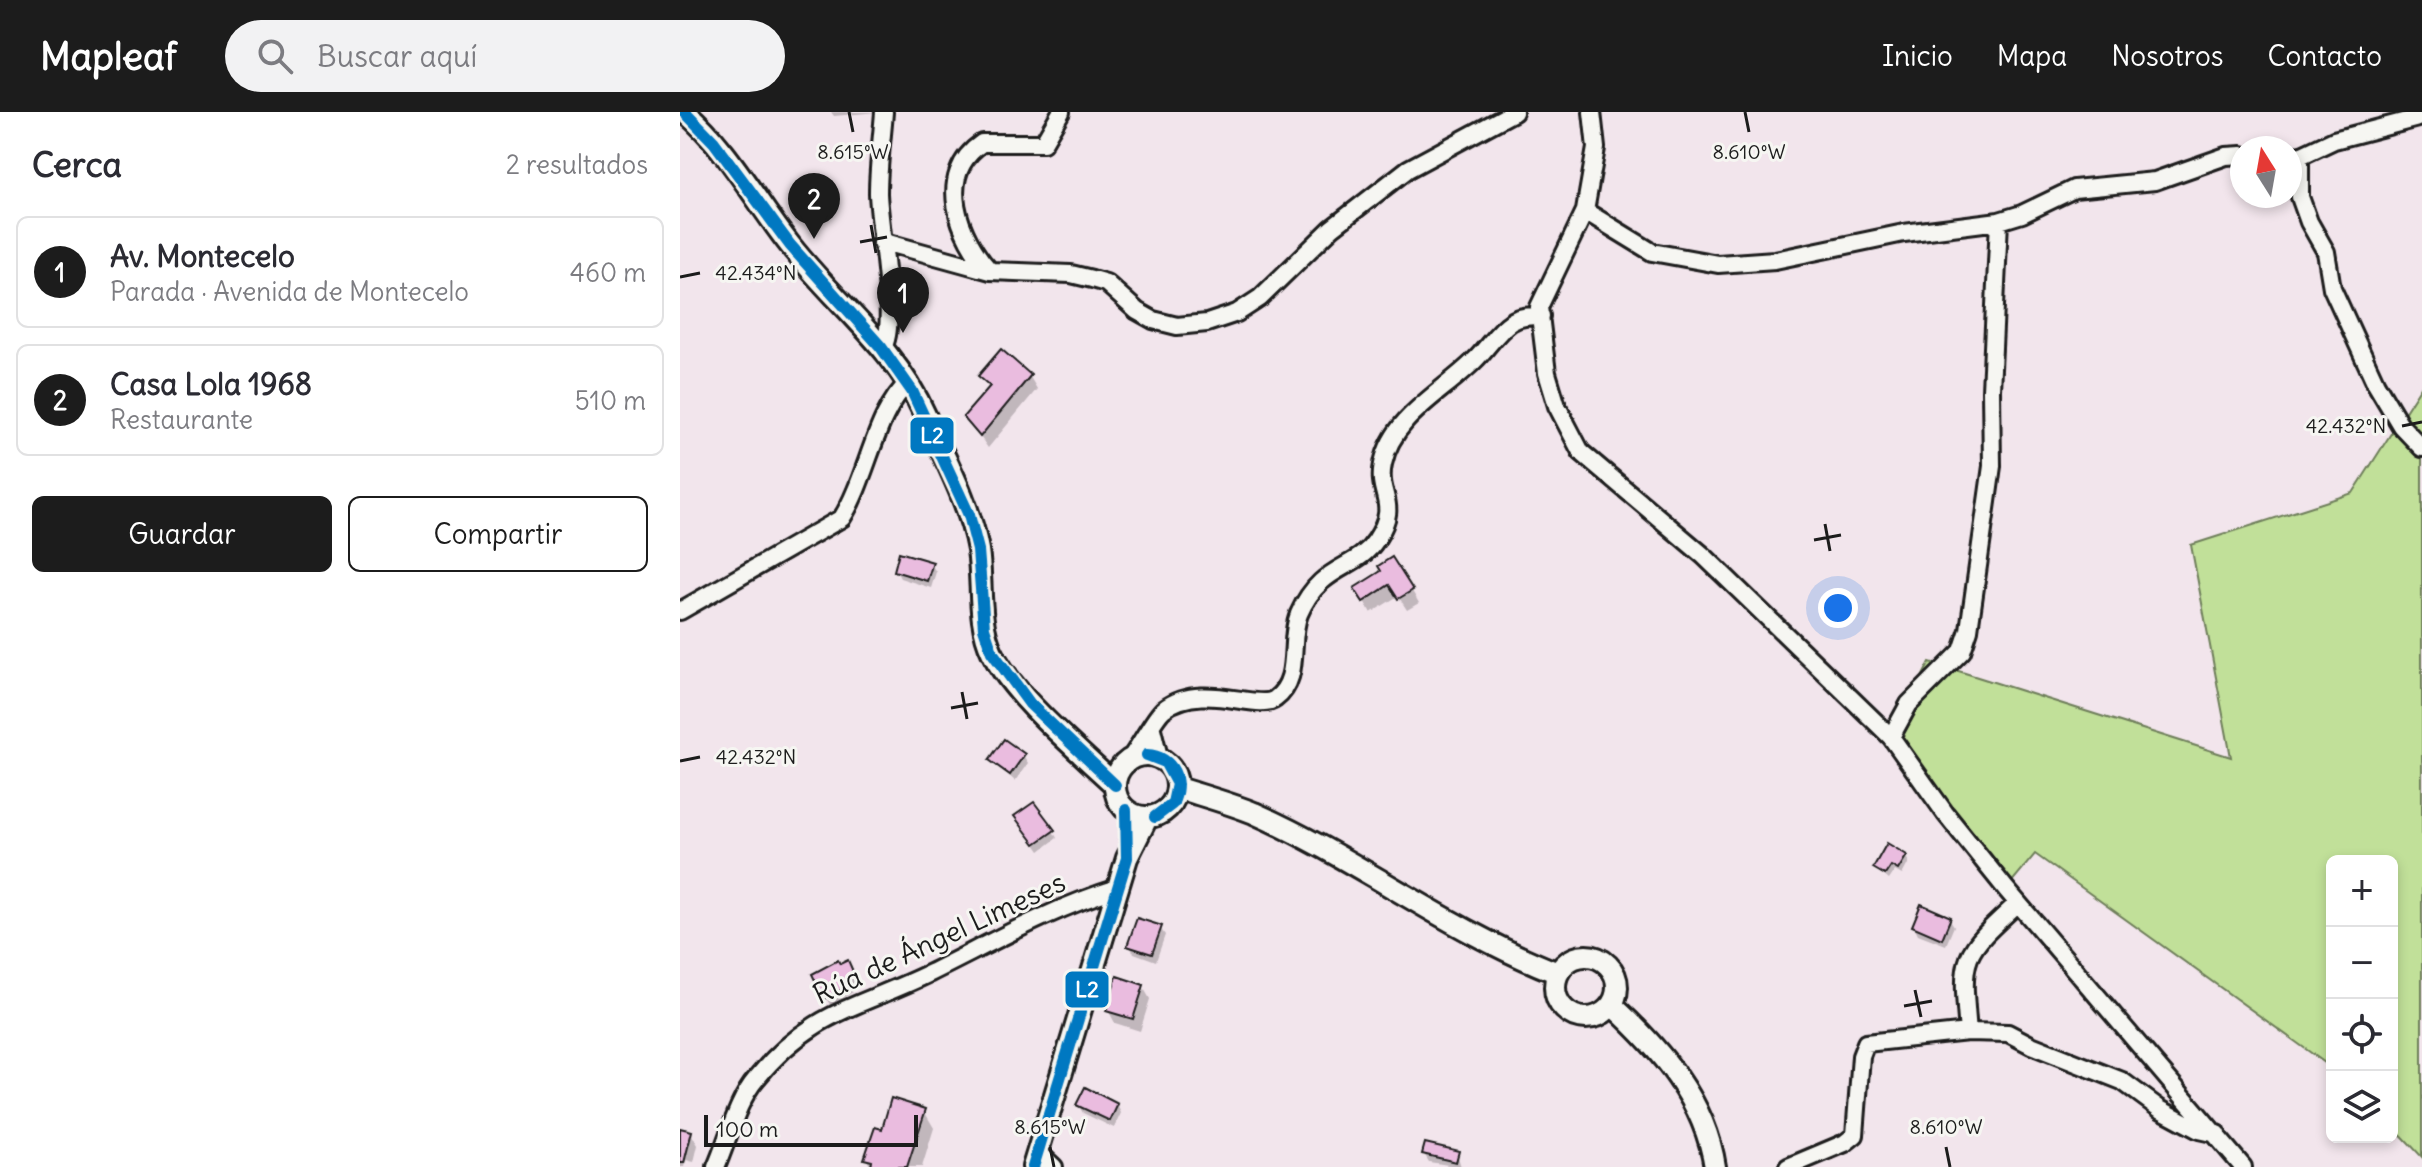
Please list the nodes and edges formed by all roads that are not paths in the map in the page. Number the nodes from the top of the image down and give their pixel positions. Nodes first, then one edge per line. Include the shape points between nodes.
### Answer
1 (685, 112) edge
2 (884, 112) edge
3 (1061, 112) edge
4 (1514, 112) edge
5 (1592, 112) edge
6 (2422, 117) edge
7 (2302, 153) edge
8 (2230, 156) edge
9 (2302, 203) edge
10 (1585, 211) junction
11 (1999, 221) junction
12 (881, 241) junction
13 (990, 271) junction
14 (1541, 316) junction
15 (883, 347) junction
16 (909, 382) junction
17 (2422, 448) edge
18 (680, 611) edge
19 (1152, 729) junction
20 (1891, 737) junction
21 (1159, 757) junction
22 (1121, 772) junction
23 (1178, 788) junction
24 (1126, 810) junction
25 (1147, 818) junction
26 (1127, 858) junction
27 (1118, 888) junction
28 (2018, 903) junction
29 (1558, 973) junction
30 (1612, 1005) junction
31 (1968, 1032) junction
32 (2218, 1134) junction
33 (1035, 1160) edge
34 (716, 1167) edge
35 (1054, 1167) edge
36 (1715, 1167) edge
37 (1788, 1167) edge
38 (2243, 1167) edge

1 - 15 street via 816,277
2 - 12 street via 878,190
3 - 13 street via 1043,143 982,143 964,159 956,214 966,241
4 - 13 street via 1408,169 1332,228 1260,298 1207,323 1177,326 1153,320 1106,283 1092,279
5 - 10 street via 1596,148
6 - 7 street
8 - 11 street via 2155,181 2074,189
9 - 17 street via 2326,252 2332,288 2376,384 2401,426
10 - 11 street via 1652,252 1718,264 1775,260 1904,233
10 - 14 street via 1539,307
11 - 20 street via 1992,466 1969,630 1962,651 1909,704
12 - 13 street
12 - 15 street via 891,318
14 - 19 street via 1511,322 1397,432 1382,465 1387,522 1374,544 1335,568 1310,592 1298,617 1293,666 1284,690 1272,702 1212,695 1176,702 1162,710
14 - 20 street via 1547,373 1581,452 1704,556
15 - 16 street
16 - 18 street via 894,396 857,494 842,518
16 - 22 street via 977,548 991,651 1023,694 1092,764
19 - 21 street
19 - 22 street
20 - 28 street
21 - 22 street via 1139,755
21 - 23 street via 1173,769
22 - 24 street via 1116,795
23 - 25 street via 1168,809
23 - 29 street via 1252,812 1516,957
24 - 25 street
24 - 26 street
25 - 26 street
26 - 27 street
27 - 33 street
27 - 34 street, Rúa de Ángel Limeses via 829,1015 791,1042 754,1081
28 - 31 street via 1971,947 1965,960
28 - 32 street
29 - 30 street via 1558,1003 1574,1017 1595,1018
29 - 30 street via 1573,959 1602,960 1615,976 1617,996
30 - 36 street via 1656,1045 1684,1086
31 - 32 street via 2008,1033 2122,1081 2160,1109
31 - 37 street via 1866,1043 1855,1135
32 - 38 street
33 - 35 street

